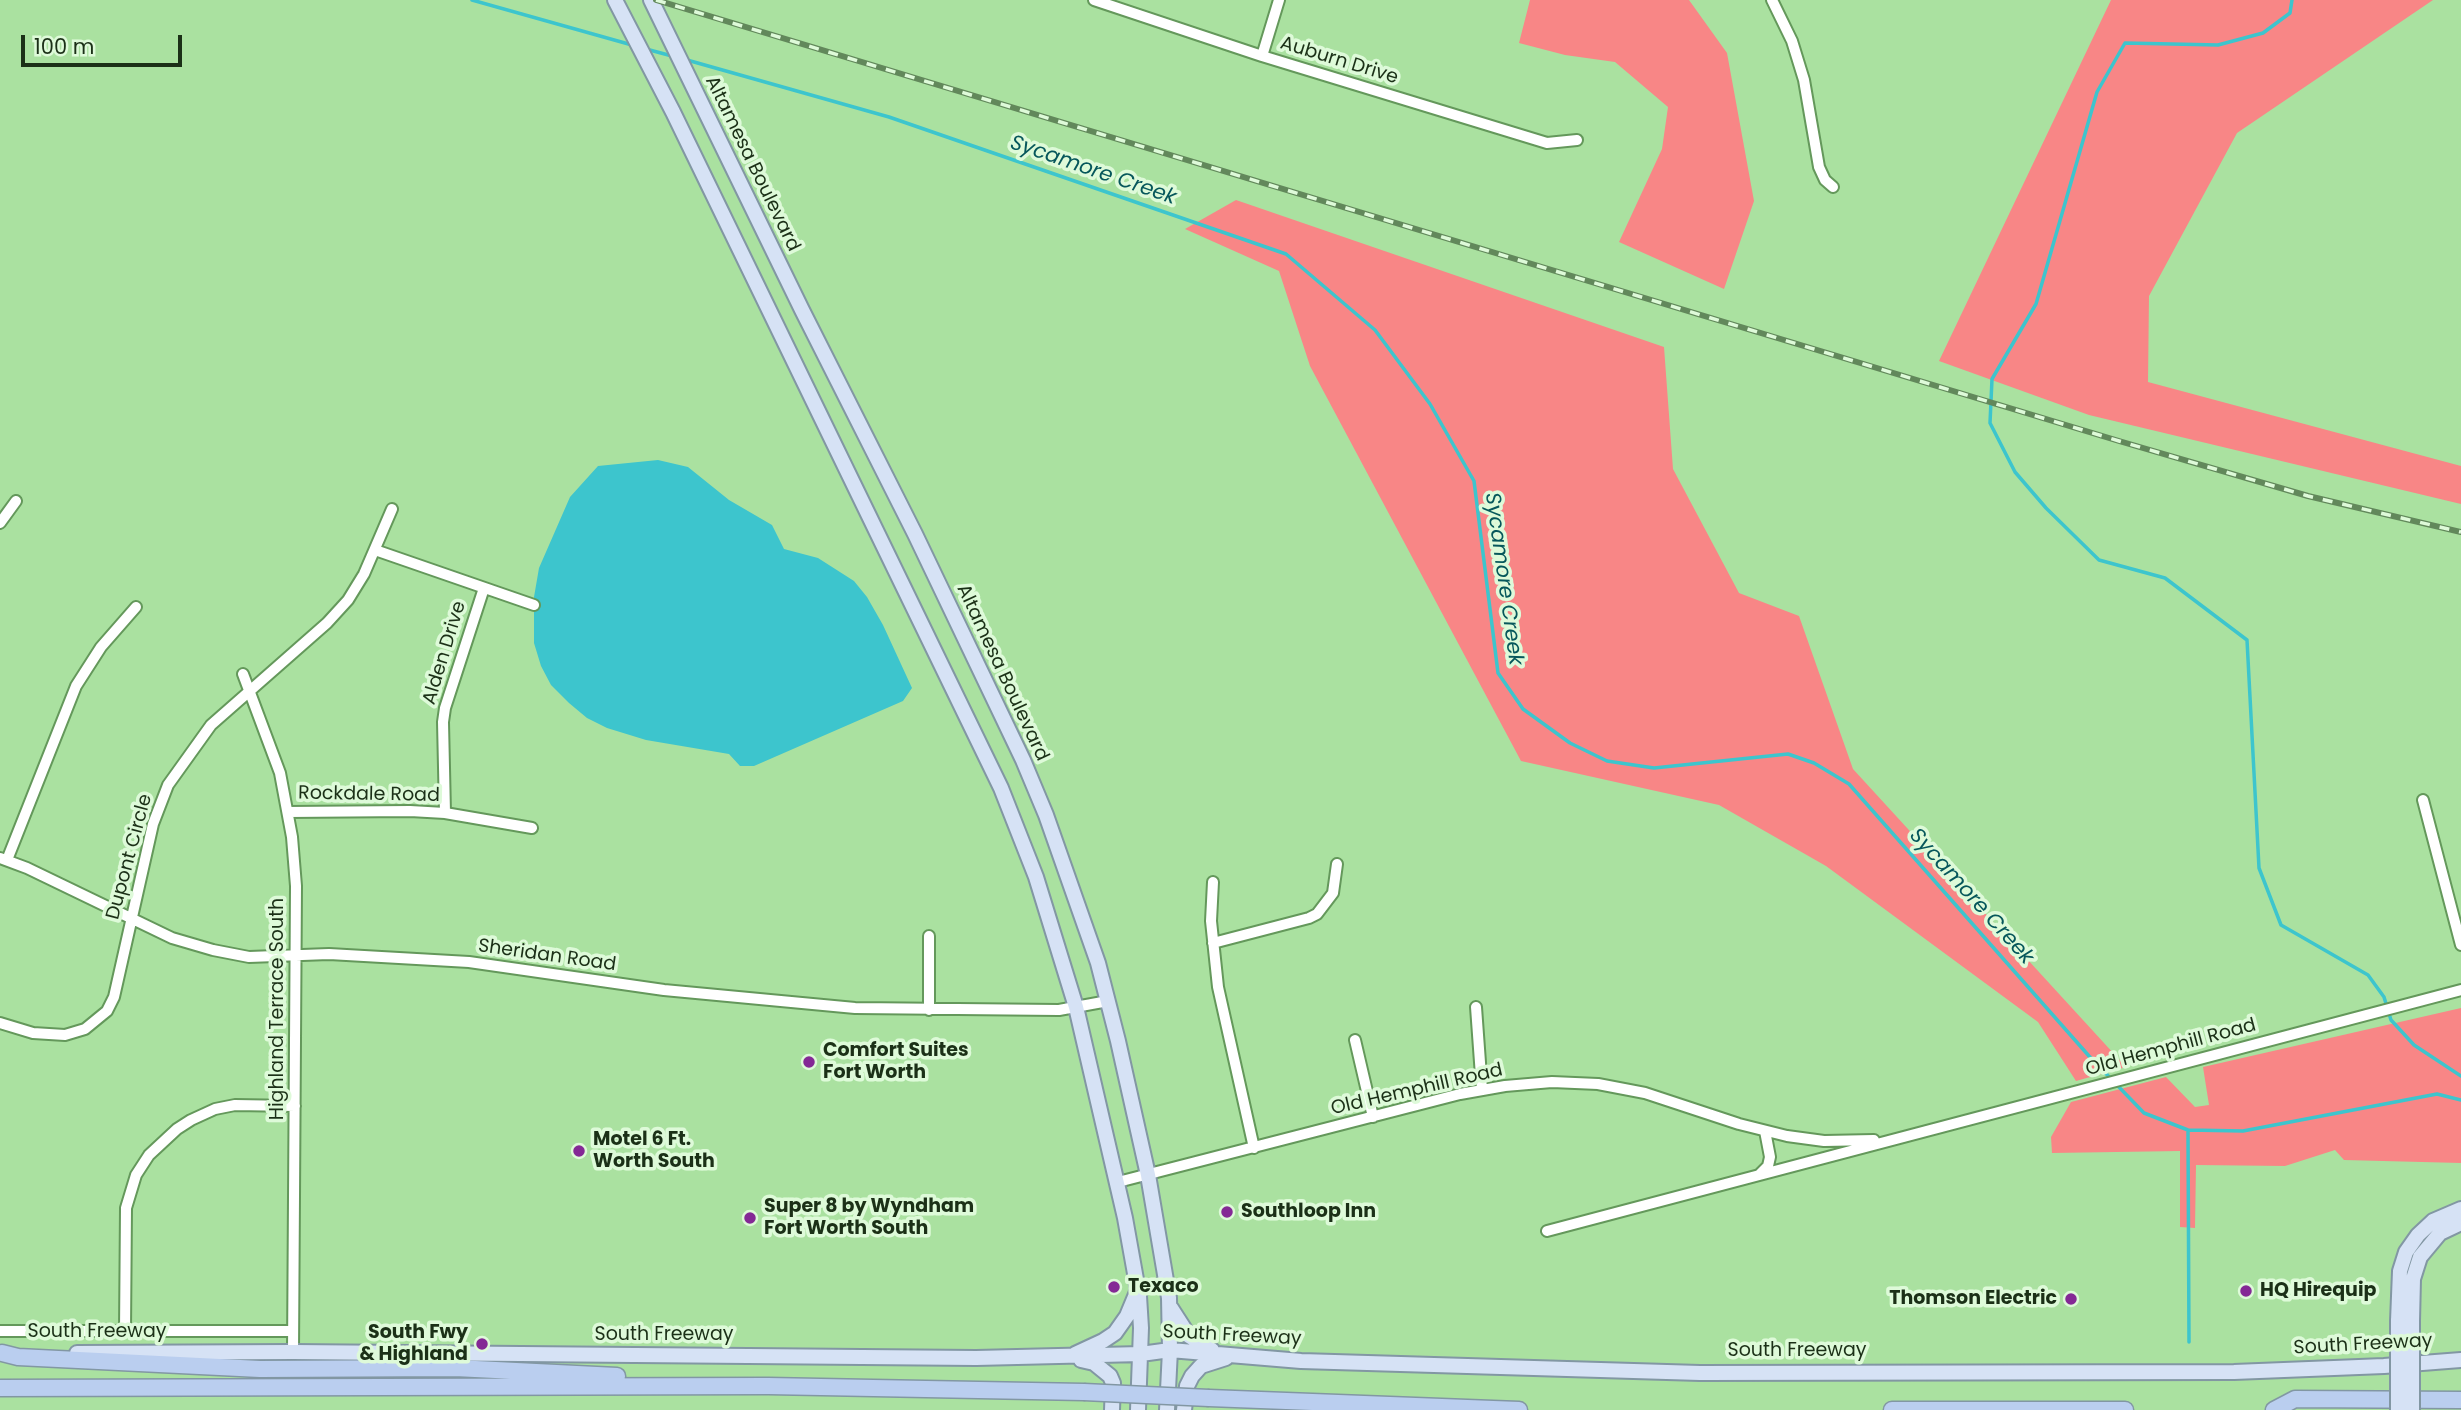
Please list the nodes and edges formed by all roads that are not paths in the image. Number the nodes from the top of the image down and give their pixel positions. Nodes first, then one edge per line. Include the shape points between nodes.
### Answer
1 (615, 0) edge
2 (651, 0) edge
3 (1094, 0) edge
4 (1139, 0) edge
5 (1279, 0) edge
6 (1772, 0) edge
7 (1136, 12) junction
8 (1262, 55) junction
9 (1577, 140) dead end
10 (1833, 187) dead end
11 (16, 501) dead end
12 (392, 509) dead end
13 (0, 523) edge
14 (375, 550) junction
15 (484, 587) junction
16 (534, 605) dead end
17 (136, 607) dead end
18 (243, 674) dead end
19 (250, 690) junction
20 (2423, 800) dead end
21 (288, 812) junction
22 (445, 813) junction
23 (532, 828) dead end
24 (3, 859) edge
25 (1337, 864) dead end
26 (1213, 882) dead end
27 (132, 919) junction
28 (929, 936) dead end
29 (1213, 943) junction
30 (2461, 945) edge
31 (295, 956) junction
32 (2461, 990) edge
33 (1108, 1001) junction
34 (1076, 1007) junction
35 (1476, 1007) dead end
36 (929, 1010) junction
37 (0, 1023) edge
38 (1355, 1040) dead end
39 (1482, 1090) junction
40 (295, 1106) junction
41 (1373, 1117) junction
42 (1765, 1132) junction
43 (1891, 1140) junction
44 (1254, 1148) junction
45 (1760, 1174) junction
46 (1148, 1175) junction
47 (1118, 1182) junction
48 (2461, 1209) edge
49 (2461, 1223) edge
50 (1547, 1231) dead end
51 (1137, 1289) junction
52 (1169, 1304) junction
53 (2405, 1321) junction
54 (0, 1331) edge
55 (125, 1331) junction
56 (293, 1331) junction
57 (1170, 1350) junction
58 (293, 1352) junction
59 (1, 1353) edge
60 (1216, 1353) junction
61 (1141, 1354) junction
62 (1245, 1355) junction
63 (1068, 1357) junction
64 (2461, 1360) edge
65 (768, 1386) junction
66 (0, 1388) edge
67 (2461, 1399) edge
68 (1112, 1410) edge
69 (1138, 1410) edge
70 (1167, 1410) edge
71 (1184, 1410) edge
72 (1519, 1410) edge
73 (1892, 1410) edge
74 (2125, 1410) edge
75 (2274, 1410) edge
76 (2398, 1410) edge
77 (2412, 1410) edge

1 - 34 main road via 1001,788 1036,877
2 - 33 main road, Altamesa Boulevard via 1023,760 1083,916
3 - 7 street, Auburn Drive
4 - 7 street
5 - 8 street
6 - 10 street via 1804,80 1819,167
7 - 8 street, Auburn Drive
8 - 9 street, Auburn Drive via 1547,143
11 - 13 street
12 - 14 street, Dupont Circle
14 - 15 street
14 - 19 street, Dupont Circle via 338,612
15 - 16 street
15 - 22 street, Alden Drive via 445,708
17 - 24 street via 101,647 76,686
18 - 19 street, Highland Terrace South
19 - 21 street, Highland Terrace South via 280,773
19 - 27 street, Dupont Circle via 211,725 168,785 153,824
20 - 30 street
21 - 22 street, Rockdale Road
21 - 31 street, Highland Terrace South via 296,886
22 - 23 street, Rockdale Road
24 - 27 street, Sheridan Road
25 - 29 street via 1333,893 1317,914
26 - 29 street
27 - 31 street, Sheridan Road via 213,950 248,957
27 - 37 street, Dupont Circle via 114,997 98,1021 65,1035 33,1034
28 - 36 street
29 - 44 street via 1218,987
31 - 36 street, Sheridan Road via 469,962 664,990 855,1008
31 - 40 street, Highland Terrace South
32 - 43 street, Old Hemphill Road
33 - 34 street, Sheridan Road
33 - 46 main road, Altamesa Boulevard
34 - 36 street, Sheridan Road
34 - 47 main road
35 - 39 street
38 - 41 street
39 - 41 street, Old Hemphill Road
39 - 42 street, Old Hemphill Road via 1552,1082 1621,1088
40 - 55 street via 215,1109 177,1129 149,1155 136,1175 126,1208
40 - 56 street, Highland Terrace South
41 - 44 street, Old Hemphill Road
42 - 43 street, Old Hemphill Road via 1824,1141
42 - 45 street via 1770,1157
43 - 45 street, Old Hemphill Road
44 - 46 street, Old Hemphill Road
45 - 50 street, Old Hemphill Road
46 - 47 street, Old Hemphill Road
46 - 52 main road, Altamesa Boulevard
47 - 51 main road
48 - 53 main road via 2433,1221 2406,1252 2400,1271
49 - 53 main road via 2434,1238 2420,1257
51 - 61 main road
51 - 63 main road via 1127,1317 1115,1333
52 - 57 main road, Altamesa Boulevard
52 - 60 main road via 1189,1336
53 - 76 main road, bridge
53 - 77 main road, bridge
54 - 55 street
55 - 56 street
56 - 58 street, Highland Terrace South
57 - 60 main road, South Freeway
57 - 61 main road, South Freeway
57 - 70 main road, Altamesa Boulevard
58 - 59 main road, South Freeway
58 - 63 main road, South Freeway
59 - 65 highway via 260,1369 455,1368 608,1376 748,1376
60 - 62 main road, South Freeway
61 - 63 main road, South Freeway
61 - 69 main road
62 - 64 main road, South Freeway via 1301,1362 1700,1373 2234,1372
62 - 71 main road via 1201,1366 1187,1386
63 - 68 main road via 1094,1363 1110,1376
65 - 66 highway
65 - 72 highway, bridge via 1084,1392
67 - 75 highway via 2295,1399
73 - 74 highway

